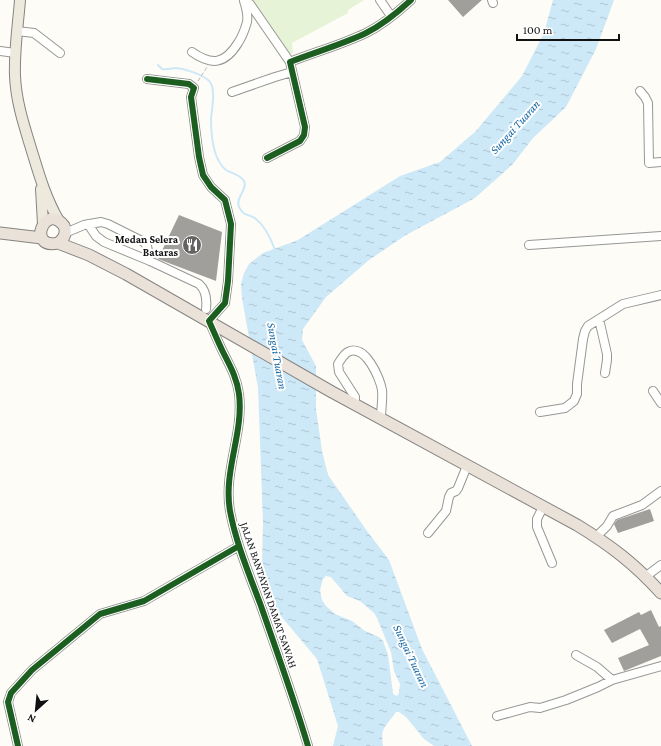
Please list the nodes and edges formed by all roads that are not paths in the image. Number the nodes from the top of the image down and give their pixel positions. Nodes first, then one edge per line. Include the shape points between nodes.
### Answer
1 (20, 0) edge
2 (380, 0) edge
3 (411, 0) edge
4 (244, 1) edge
5 (391, 16) junction
6 (17, 31) junction
7 (0, 51) edge
8 (192, 52) dead end
9 (15, 53) junction
10 (60, 53) dead end
11 (290, 62) junction
12 (292, 72) junction
13 (147, 80) dead end
14 (640, 91) dead end
15 (232, 92) dead end
16 (267, 158) dead end
17 (661, 162) edge
18 (40, 179) junction
19 (86, 225) junction
20 (42, 230) junction
21 (62, 231) junction
22 (6, 233) edge
23 (661, 236) edge
24 (529, 245) dead end
25 (150, 261) junction
26 (661, 295) edge
27 (206, 309) dead end
28 (599, 320) junction
29 (209, 321) junction
30 (605, 373) dead end
31 (653, 391) dead end
32 (661, 403) edge
33 (353, 404) junction
34 (540, 412) dead end
35 (381, 418) junction
36 (467, 466) junction
37 (661, 492) edge
38 (543, 508) junction
39 (428, 533) dead end
40 (596, 537) junction
41 (239, 546) junction
42 (552, 563) dead end
43 (661, 565) edge
44 (645, 577) junction
45 (661, 593) edge
46 (576, 655) dead end
47 (661, 666) edge
48 (612, 680) junction
49 (497, 716) dead end
50 (18, 746) edge
51 (308, 746) edge

1 - 6 main road
2 - 5 street
3 - 5 street
4 - 8 street via 247,22 232,53 223,60 210,61
4 - 11 street via 250,4
5 - 11 street via 367,32
6 - 9 main road
6 - 10 street via 38,35
7 - 9 street
9 - 18 main road via 15,78 21,116
11 - 12 street
12 - 15 street
12 - 16 street via 305,127 304,135 300,141
13 - 29 street via 189,84 194,88 191,97 203,175 211,188 224,200 231,224 225,303
14 - 17 street via 648,103 649,163
18 - 20 main road
18 - 21 main road
19 - 21 street
19 - 25 street via 104,242
19 - 25 street via 104,222 144,242
20 - 21 highway via 47,221 52,220
20 - 21 highway via 49,244
20 - 22 highway
21 - 29 highway via 89,255
23 - 24 street
25 - 27 street via 202,287 207,303
26 - 28 street via 623,304
28 - 30 street via 607,354
28 - 34 street via 588,326 585,331 574,401 565,408
29 - 33 highway
29 - 41 street, JALAN BANTAYAN DAMAT SAWAH via 233,370 239,394 238,424 228,481 228,498
31 - 32 street
33 - 35 highway
33 - 35 street via 355,397 339,372 338,364 350,351 356,351 365,356 375,369 382,390
35 - 36 highway
36 - 38 highway
36 - 39 street via 458,488 450,494 446,511
37 - 40 street via 642,505 613,516
38 - 40 highway
38 - 42 street via 537,519 537,527
40 - 44 highway via 623,556
41 - 50 street via 144,601 100,614 32,670 11,693 8,702
41 - 51 street, JALAN BANTAYAN DAMAT SAWAH via 294,699
43 - 44 street
44 - 45 highway
46 - 48 street via 597,667
47 - 48 street
48 - 49 street via 566,700

